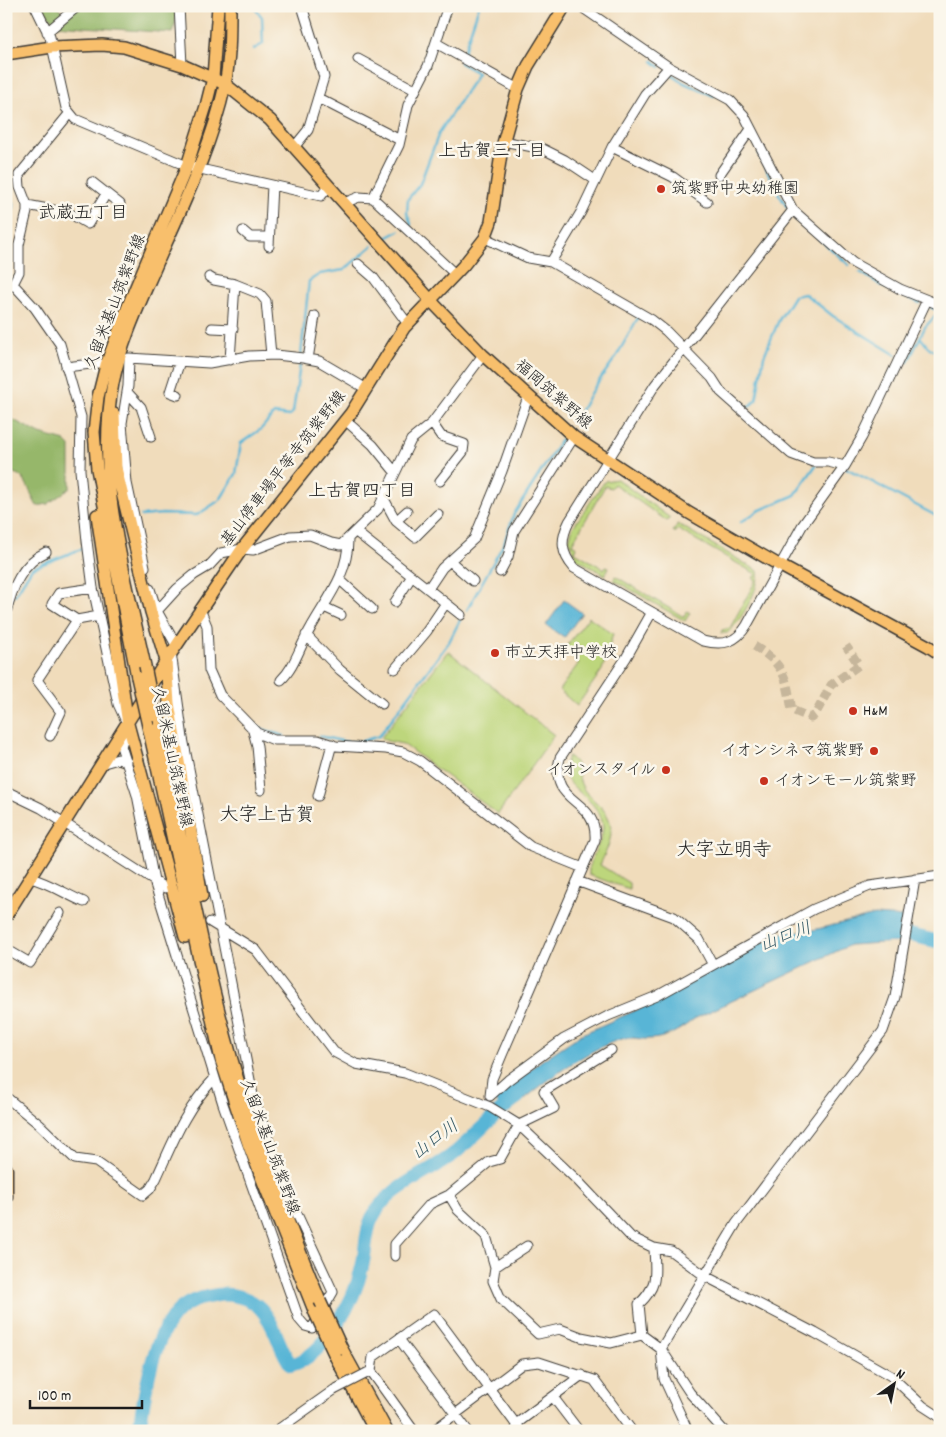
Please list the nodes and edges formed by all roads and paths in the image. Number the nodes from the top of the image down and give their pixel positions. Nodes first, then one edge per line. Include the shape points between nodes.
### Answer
1 (35, 6) edge
2 (78, 6) edge
3 (179, 6) edge
4 (218, 6) edge
5 (230, 6) edge
6 (302, 6) edge
7 (448, 6) edge
8 (565, 6) edge
9 (580, 6) edge
10 (47, 32) junction
11 (436, 43) junction
12 (52, 47) junction
13 (6, 54) edge
14 (358, 59) dead end
15 (182, 65) junction
16 (669, 67) junction
17 (214, 78) junction
18 (225, 84) junction
19 (518, 89) junction
20 (415, 90) junction
21 (318, 98) junction
22 (69, 114) junction
23 (751, 130) junction
24 (400, 140) junction
25 (503, 141) junction
26 (295, 146) junction
27 (612, 146) junction
28 (192, 167) junction
29 (719, 175) dead end
30 (595, 180) junction
31 (92, 182) dead end
32 (272, 185) junction
33 (329, 186) junction
34 (106, 194) junction
35 (373, 198) junction
36 (707, 202) dead end
37 (344, 203) junction
38 (27, 204) junction
39 (120, 204) dead end
40 (793, 210) junction
41 (243, 232) dead end
42 (485, 238) junction
43 (551, 262) junction
44 (358, 264) dead end
45 (455, 274) junction
46 (209, 277) dead end
47 (235, 284) junction
48 (10, 287) edge
49 (430, 300) junction
50 (927, 300) junction
51 (940, 305) edge
52 (315, 316) dead end
53 (408, 324) junction
54 (212, 328) dead end
55 (233, 329) junction
56 (683, 350) junction
57 (271, 355) junction
58 (483, 355) junction
59 (308, 359) junction
60 (230, 360) junction
61 (180, 361) junction
62 (99, 363) dead end
63 (66, 367) junction
64 (114, 382) junction
65 (365, 388) junction
66 (127, 392) junction
67 (178, 395) dead end
68 (528, 397) junction
69 (345, 420) junction
70 (432, 423) junction
71 (94, 432) junction
72 (151, 436) dead end
73 (574, 437) junction
74 (609, 460) junction
75 (846, 466) junction
76 (395, 472) junction
77 (440, 481) dead end
78 (384, 499) junction
79 (407, 511) dead end
80 (438, 514) dead end
81 (396, 520) junction
82 (356, 532) junction
83 (348, 540) junction
84 (242, 549) junction
85 (46, 552) dead end
86 (450, 561) junction
87 (779, 565) junction
88 (500, 572) dead end
89 (412, 576) junction
90 (339, 580) junction
91 (473, 581) dead end
92 (93, 588) junction
93 (428, 589) junction
94 (394, 602) dead end
95 (446, 603) junction
96 (324, 607) junction
97 (200, 609) junction
98 (372, 610) dead end
99 (158, 611) junction
100 (652, 612) junction
101 (6, 614) edge
102 (341, 615) dead end
103 (461, 615) dead end
104 (99, 616) junction
105 (77, 620) junction
106 (306, 635) junction
107 (937, 651) edge
108 (171, 653) junction
109 (395, 669) dead end
110 (281, 680) dead end
111 (382, 704) dead end
112 (128, 724) junction
113 (253, 731) junction
114 (50, 736) dead end
115 (332, 744) junction
116 (126, 762) junction
117 (104, 763) junction
118 (261, 790) dead end
119 (6, 791) edge
120 (318, 796) dead end
121 (65, 823) junction
122 (583, 868) junction
123 (940, 876) edge
124 (30, 878) junction
125 (915, 879) junction
126 (154, 881) junction
127 (577, 881) junction
128 (164, 888) dead end
129 (84, 902) dead end
130 (60, 913) dead end
131 (6, 916) edge
132 (210, 922) dead end
133 (222, 929) junction
134 (203, 939) junction
135 (6, 949) edge
136 (713, 965) junction
137 (207, 1004) junction
138 (610, 1050) dead end
139 (214, 1079) junction
140 (490, 1096) junction
141 (6, 1097) edge
142 (486, 1105) junction
143 (519, 1125) junction
144 (6, 1169) edge
145 (449, 1195) junction
146 (6, 1197) edge
147 (527, 1246) dead end
148 (654, 1248) junction
149 (395, 1256) dead end
150 (494, 1267) junction
151 (705, 1276) junction
152 (642, 1335) junction
153 (399, 1339) junction
154 (661, 1349) junction
155 (339, 1354) junction
156 (369, 1372) junction
157 (582, 1375) junction
158 (490, 1388) junction
159 (354, 1394) junction
160 (367, 1397) junction
161 (553, 1397) junction
162 (455, 1414) junction
163 (940, 1417) edge
164 (518, 1427) edge
165 (576, 1430) edge
166 (276, 1431) edge
167 (368, 1431) edge
168 (375, 1431) edge
169 (387, 1431) edge
170 (395, 1431) edge
171 (414, 1431) edge
172 (432, 1431) edge
173 (468, 1431) edge
174 (632, 1431) edge
175 (688, 1431) edge
176 (724, 1431) edge

1 - 10 street
2 - 10 street
3 - 15 street
4 - 17 main road, 久留米基山筑紫野線
5 - 18 main road, 久留米基山筑紫野線
6 - 21 street via 324,77
7 - 11 street
8 - 19 main road, 基山停車場平等寺筑紫野線 via 528,66
9 - 16 street
10 - 12 street
11 - 19 street
11 - 20 street
12 - 13 main road, 福岡筑紫野線
12 - 15 main road, 福岡筑紫野線 via 124,47
12 - 22 street
14 - 20 street
15 - 17 main road, 福岡筑紫野線
16 - 23 street via 730,100 744,115
16 - 27 street via 645,94
17 - 18 main road, 福岡筑紫野線
17 - 28 main road, 久留米基山筑紫野線
18 - 26 main road, 福岡筑紫野線 via 270,120
18 - 28 main road, 久留米基山筑紫野線
19 - 25 main road, 基山停車場平等寺筑紫野線
20 - 24 street
21 - 24 street
21 - 26 street via 308,130
22 - 28 street
22 - 38 street via 19,175
23 - 29 street
23 - 40 street
24 - 35 street
25 - 30 street via 543,148
25 - 42 main road, 基山停車場平等寺筑紫野線 via 492,222
26 - 33 main road, 福岡筑紫野線
27 - 30 street
27 - 36 street via 673,177
28 - 32 street
28 - 64 main road, 久留米基山筑紫野線 via 127,335
28 - 71 main road, 久留米基山筑紫野線 via 106,365
30 - 43 street via 581,212
31 - 34 street
32 - 33 street via 321,196
32 - 41 street via 269,242
33 - 37 main road, 福岡筑紫野線
34 - 38 street via 88,224 69,213
34 - 39 street
35 - 37 street via 359,197
35 - 45 street
37 - 49 main road, 福岡筑紫野線
38 - 48 street via 19,245 19,272
40 - 50 street via 854,263
40 - 56 street
42 - 43 street via 528,258
42 - 45 main road, 基山停車場平等寺筑紫野線
43 - 56 street via 652,320
44 - 53 street via 373,277
45 - 49 main road, 基山停車場平等寺筑紫野線
46 - 47 street
47 - 55 street
47 - 57 street via 260,294 266,301
48 - 63 street via 35,308 60,344
49 - 53 main road, 基山停車場平等寺筑紫野線
49 - 58 main road, 福岡筑紫野線
50 - 51 street
50 - 75 street via 886,390
52 - 59 street
53 - 65 main road, 基山停車場平等寺筑紫野線
54 - 55 street
55 - 60 street
56 - 74 street via 656,385
56 - 75 street via 712,378 721,392 792,454 801,460
57 - 59 street
57 - 60 street
58 - 68 main road, 福岡筑紫野線
58 - 70 street
59 - 65 street via 333,368
60 - 61 street via 209,363
61 - 66 street via 129,358
61 - 67 street via 170,392
62 - 63 street
63 - 92 street via 81,417 80,470
64 - 108 main road via 116,468 148,603
64 - 134 main road, 久留米基山筑紫野線, bridge via 106,429 107,467 118,541
65 - 69 main road, 基山停車場平等寺筑紫野線
66 - 72 street via 141,407
66 - 99 street via 122,423 127,483 147,580
68 - 73 main road, 福岡筑紫野線
68 - 86 street via 474,539
69 - 76 street via 373,444
69 - 84 main road, 基山停車場平等寺筑紫野線
70 - 76 street via 411,440
70 - 77 street via 441,436 464,444 463,452
71 - 112 main road via 90,453 94,489
71 - 137 main road, 久留米基山筑紫野線, bridge via 104,511
73 - 74 main road, 福岡筑紫野線
73 - 88 street via 514,531 508,557
74 - 87 main road, 福岡筑紫野線 via 689,513
74 - 100 street via 564,532 564,554 574,568
75 - 87 street via 802,526
76 - 78 street
78 - 81 street
78 - 82 street
79 - 81 street
80 - 81 street via 415,537
82 - 83 street
82 - 89 street
83 - 84 street via 341,544 310,535 290,536 253,550
83 - 90 street via 348,554
84 - 97 main road, 基山停車場平等寺筑紫野線
84 - 99 street via 217,555 209,566 177,589
85 - 101 street via 25,567
86 - 91 street
86 - 93 street
87 - 100 street via 743,632 728,643 703,641
87 - 107 main road, 福岡筑紫野線
89 - 93 street
89 - 94 street
90 - 96 street
90 - 98 street
92 - 104 street
92 - 105 street via 59,593 52,604
93 - 95 street
95 - 103 street
95 - 109 street
96 - 102 street
96 - 106 street
97 - 108 main road, 基山停車場平等寺筑紫野線
97 - 113 street via 207,626 209,670 220,695
99 - 108 street
100 - 122 street via 626,658 560,758 556,771 564,793 586,810 596,829 595,840
104 - 105 street
104 - 112 street via 118,704
105 - 114 street via 37,680 61,712
106 - 110 street via 291,668
106 - 111 street via 340,670
108 - 112 main road, 基山停車場平等寺筑紫野線
108 - 133 street via 183,738
108 - 134 main road via 170,703 202,898
112 - 116 street via 121,746
112 - 117 main road, 基山停車場平等寺筑紫野線
112 - 137 main road via 193,971
113 - 115 street via 274,740 318,740
113 - 118 street
115 - 120 street
115 - 122 street via 386,749 412,756 531,847
116 - 117 street via 118,759
116 - 126 street via 137,795
117 - 121 main road, 基山停車場平等寺筑紫野線
119 - 121 street
121 - 124 main road, 基山停車場平等寺筑紫野線
121 - 126 street
122 - 127 street
123 - 125 street
124 - 129 street via 49,883
124 - 131 main road, 基山停車場平等寺筑紫野線
125 - 136 street via 854,891 814,909
125 - 151 street via 895,997 883,1031 751,1204
126 - 128 street
126 - 139 street
127 - 136 street via 674,917 700,939
127 - 140 street via 492,1079
130 - 135 street via 30,963
132 - 133 street
133 - 139 street via 220,935 251,1096 285,1188 333,1292 312,1328 299,1319 226,1103
133 - 142 street via 256,950 334,1052 356,1064 405,1073
134 - 155 main road, 久留米基山筑紫野線, bridge via 232,1060 259,1144
136 - 140 street via 657,996 564,1039
137 - 155 main road, 久留米基山筑紫野線, bridge via 249,1146 314,1313
138 - 143 street via 544,1091 554,1108
139 - 141 street via 186,1113 156,1179 142,1195 96,1162 75,1159
140 - 142 street
142 - 143 street
143 - 145 street via 500,1159 489,1162
143 - 148 street via 578,1180 631,1237
144 - 146 highway
145 - 149 street via 430,1204 395,1244
145 - 150 street via 458,1210 486,1236
147 - 150 street
148 - 151 street via 671,1250
148 - 152 street via 652,1292 639,1304
150 - 152 street via 493,1281 501,1299 538,1334 560,1329 611,1343
151 - 154 street
151 - 163 street via 891,1376
152 - 154 street
153 - 156 street via 373,1357
153 - 158 street via 434,1314
153 - 162 street
154 - 175 street via 664,1379
154 - 176 street via 690,1393
155 - 159 main road, 久留米基山筑紫野線
155 - 160 main road, 久留米基山筑紫野線
156 - 166 street, bridge via 334,1390
156 - 171 street
157 - 158 street via 539,1362 522,1364
157 - 161 street
157 - 174 street via 594,1380
158 - 162 street
158 - 164 street
159 - 167 main road
159 - 168 main road, 久留米基山筑紫野線
160 - 169 main road, 久留米基山筑紫野線
160 - 170 main road
161 - 164 street
161 - 165 street
162 - 172 street
162 - 173 street

